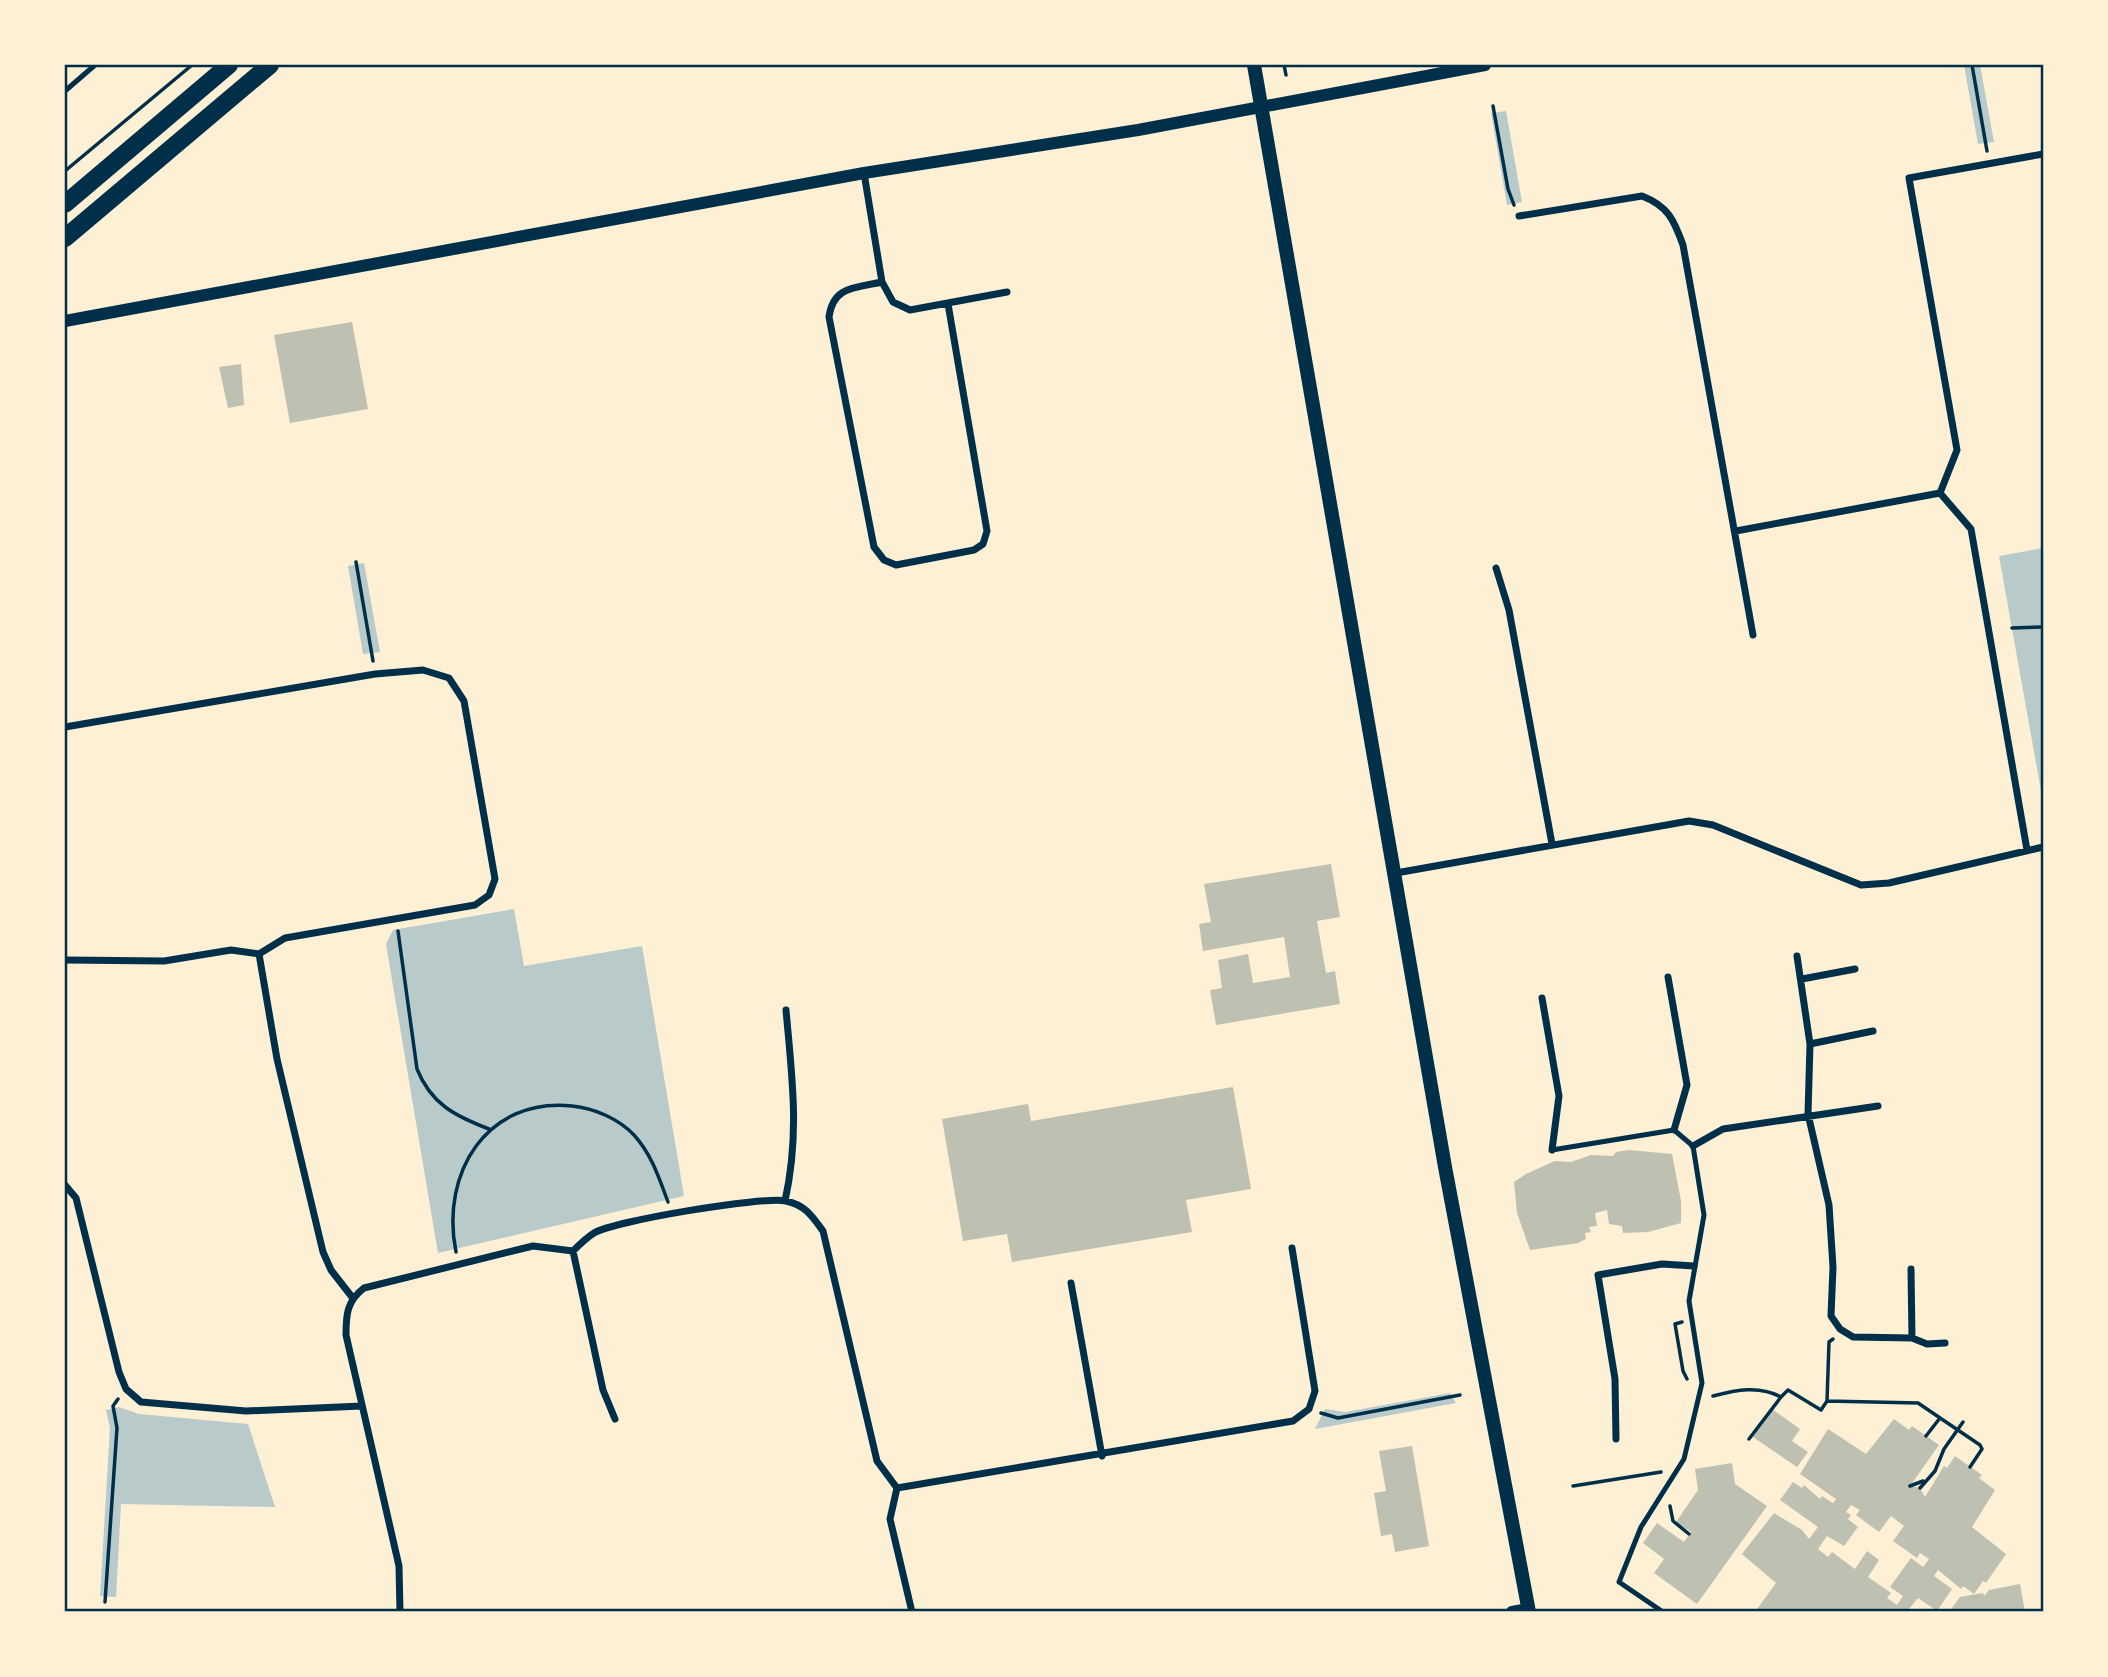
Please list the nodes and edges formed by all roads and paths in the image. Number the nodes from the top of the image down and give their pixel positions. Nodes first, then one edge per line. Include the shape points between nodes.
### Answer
1 (95, 65) edge
2 (192, 65) edge
3 (229, 65) edge
4 (270, 65) edge
5 (1254, 65) edge
6 (1284, 65) edge
7 (1485, 65) edge
8 (1972, 65) edge
9 (1286, 75) dead end
10 (65, 90) edge
11 (1261, 106) junction
12 (1493, 106) dead end
13 (2043, 153) edge
14 (1990, 163) junction
15 (65, 171) edge
16 (864, 173) junction
17 (65, 204) edge
18 (1519, 216) joint
19 (65, 238) edge
20 (882, 282) junction
21 (1007, 292) dead end
22 (948, 304) junction
23 (65, 321) edge
24 (1940, 493) junction
25 (1736, 531) junction
26 (356, 562) dead end
27 (1496, 568) dead end
28 (2043, 627) edge
29 (2012, 628) dead end
30 (1753, 635) dead end
31 (375, 674) junction
32 (65, 727) edge
33 (1552, 844) junction
34 (2043, 847) edge
35 (2027, 850) junction
36 (1396, 873) junction
37 (397, 918) junction
38 (259, 954) junction
39 (1797, 956) dead end
40 (65, 960) edge
41 (1855, 969) dead end
42 (1668, 977) dead end
43 (1802, 979) junction
44 (1542, 998) dead end
45 (786, 1010) dead end
46 (1873, 1031) dead end
47 (1810, 1044) junction
48 (1878, 1106) dead end
49 (1808, 1114) junction
50 (489, 1129) junction
51 (1674, 1130) junction
52 (1693, 1146) junction
53 (1552, 1150) joint
54 (65, 1185) edge
55 (785, 1201) junction
56 (673, 1215) junction
57 (1292, 1248) dead end
58 (573, 1251) junction
59 (459, 1264) junction
60 (1694, 1266) junction
61 (1911, 1269) dead end
62 (1071, 1283) dead end
63 (352, 1297) junction
64 (1681, 1317) dead end
65 (1842, 1331) junction
66 (1912, 1338) junction
67 (1945, 1343) dead end
68 (1687, 1385) dead end
69 (127, 1389) junction
70 (1460, 1395) dead end
71 (1781, 1397) junction
72 (1827, 1401) junction
73 (362, 1406) junction
74 (1710, 1406) dead end
75 (1309, 1409) junction
76 (1940, 1418) junction
77 (615, 1419) dead end
78 (1963, 1422) dead end
79 (1958, 1430) junction
80 (1926, 1436) dead end
81 (1616, 1439) dead end
82 (1749, 1439) dead end
83 (1102, 1455) junction
84 (1970, 1466) dead end
85 (1661, 1472) dead end
86 (1925, 1480) junction
87 (1573, 1486) dead end
88 (1910, 1486) dead end
89 (897, 1488) junction
90 (1920, 1488) dead end
91 (1675, 1497) dead end
92 (1689, 1534) dead end
93 (105, 1602) dead end
94 (1529, 1610) edge
95 (400, 1612) edge
96 (912, 1612) edge
97 (1512, 1612) edge
98 (1663, 1612) edge

1 - 10 lane
2 - 15 path
3 - 17 main road
4 - 19 main road
5 - 11 main road
6 - 9 path
7 - 11 street
8 - 14 path
11 - 16 street
11 - 36 main road
12 - 18 path via 1508,189
13 - 14 street
14 - 24 street via 1909,178 1956,450
16 - 20 street
16 - 23 street
18 - 25 street via 1642,197 1660,203 1674,218 1683,245
20 - 22 street via 893,302 910,310
20 - 22 street via 840,292 831,302 829,317 874,547 884,560 896,565 974,550 983,544 987,531
21 - 22 street
24 - 25 street
24 - 35 street via 1970,529
25 - 30 street
26 - 31 path
27 - 33 street via 1509,610
28 - 29 path
31 - 32 street
31 - 37 street via 423,670 449,678 464,701 495,879 489,895 474,905
33 - 35 street via 1701,821 1846,881 1874,886
33 - 36 street
34 - 35 street
36 - 94 main road via 1445,1167
37 - 38 street via 285,937
37 - 50 path via 417,1069 423,1083 445,1109
38 - 40 street via 231,950 164,961
38 - 63 street via 277,1059 323,1252
39 - 43 street
41 - 43 street
42 - 51 street via 1686,1085
43 - 47 street
44 - 53 street via 1559,1096
45 - 55 street via 796,1124
46 - 47 street
47 - 49 street
48 - 49 street
49 - 52 street via 1723,1129
49 - 65 street via 1829,1205 1831,1316
50 - 56 path via 520,1110 552,1104 583,1107 610,1118 633,1134 650,1156
50 - 59 path via 458,1181 453,1211
51 - 52 lane
51 - 53 lane
52 - 60 lane via 1704,1215
54 - 69 street via 76,1198
55 - 56 street via 737,1202
55 - 89 street via 807,1209 823,1231 877,1461
56 - 58 street via 595,1232
57 - 75 street via 1315,1391
58 - 59 street via 533,1246
58 - 77 street via 603,1390
59 - 63 street via 364,1288
60 - 81 street via 1662,1264 1598,1275 1615,1379
60 - 98 lane via 1689,1301 1702,1383 1685,1460 1641,1527 1619,1581
61 - 66 street
62 - 83 street
63 - 73 street via 345,1315 346,1335
64 - 68 path via 1682,1323 1675,1324
65 - 66 street via 1853,1337
65 - 72 path via 1829,1342
66 - 67 street via 1927,1344
69 - 73 street via 141,1402 246,1410
69 - 93 path via 113,1406 117,1427
70 - 75 path via 1338,1418
71 - 72 path via 1788,1390 1821,1410
71 - 74 path via 1768,1390 1742,1390 1712,1396
71 - 82 path
72 - 76 path via 1918,1403
73 - 95 street via 399,1566
75 - 83 street via 1293,1421
76 - 79 path
76 - 80 path
78 - 79 path
79 - 84 path via 1982,1449
79 - 86 path
83 - 89 street
85 - 87 path
86 - 88 path
86 - 90 path
89 - 96 street via 890,1519
91 - 92 path via 1670,1515
94 - 97 street

